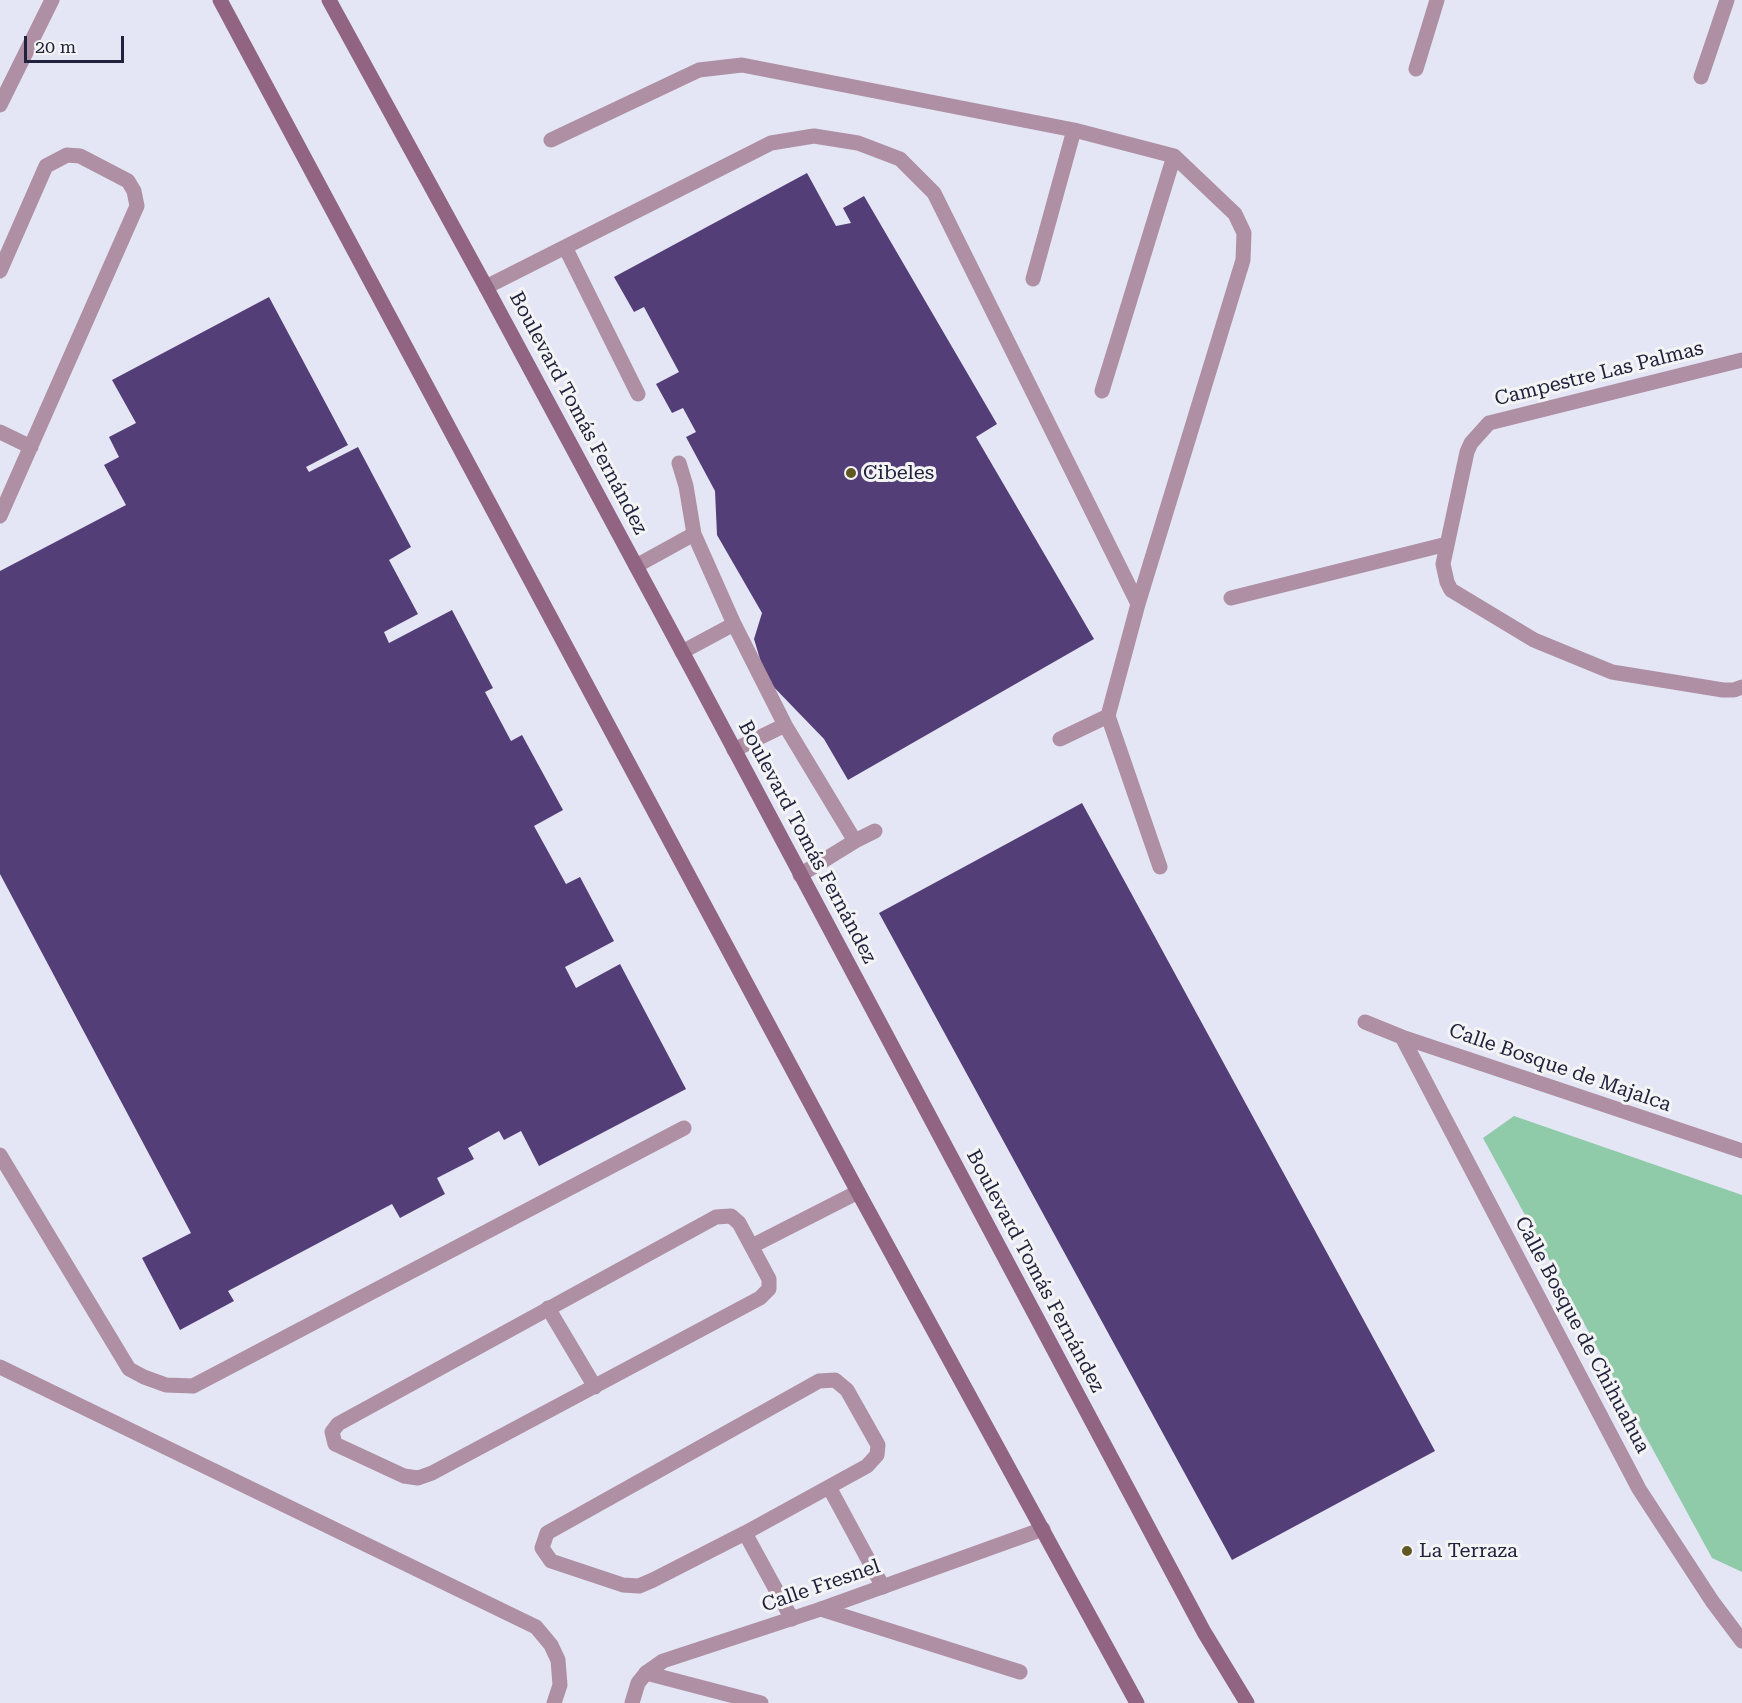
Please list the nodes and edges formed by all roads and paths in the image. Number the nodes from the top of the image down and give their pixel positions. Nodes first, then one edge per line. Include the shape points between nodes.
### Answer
1 (52, 0) edge
2 (220, 0) edge
3 (329, 0) edge
4 (1437, 0) edge
5 (1727, 0) edge
6 (1416, 69) dead end
7 (1701, 77) dead end
8 (0, 105) edge
9 (1074, 130) junction
10 (551, 140) dead end
11 (1174, 156) junction
12 (565, 247) junction
13 (0, 271) edge
14 (1033, 279) dead end
15 (486, 287) junction
16 (1742, 360) edge
17 (1102, 391) dead end
18 (638, 394) dead end
19 (0, 432) edge
20 (31, 447) junction
21 (678, 463) dead end
22 (0, 516) edge
23 (694, 534) junction
24 (1447, 544) junction
25 (636, 566) junction
26 (1231, 598) dead end
27 (1138, 604) junction
28 (734, 624) junction
29 (682, 652) junction
30 (1742, 687) edge
31 (1108, 716) junction
32 (785, 725) junction
33 (1060, 739) dead end
34 (734, 750) junction
35 (876, 831) dead end
36 (855, 841) junction
37 (1160, 867) dead end
38 (800, 875) junction
39 (1365, 1022) dead end
40 (1402, 1037) junction
41 (684, 1128) dead end
42 (1742, 1151) edge
43 (0, 1155) edge
44 (858, 1192) junction
45 (752, 1246) junction
46 (548, 1308) junction
47 (0, 1366) edge
48 (595, 1387) junction
49 (829, 1487) junction
50 (1043, 1529) junction
51 (745, 1533) junction
52 (883, 1587) junction
53 (821, 1610) junction
54 (792, 1620) junction
55 (1742, 1641) edge
56 (646, 1672) junction
57 (1020, 1672) dead end
58 (554, 1703) edge
59 (632, 1703) edge
60 (760, 1703) edge
61 (1137, 1703) edge
62 (1247, 1703) edge

1 - 8 street
2 - 44 main road
3 - 15 main road, Boulevard Tomás Fernández
4 - 6 street
5 - 7 street
9 - 10 street via 742,65 699,70
9 - 11 street
9 - 14 street
11 - 17 street
11 - 27 street via 1235,214 1244,233 1243,260
12 - 15 street
12 - 18 street
12 - 27 street via 771,142 814,135 858,143 900,159 934,193
13 - 20 street via 45,166 67,155 80,156 128,181 136,206
15 - 25 main road, Boulevard Tomás Fernández
16 - 24 street, Campestre Las Palmas via 1489,423 1467,452
19 - 20 street
20 - 22 street
21 - 23 street
23 - 25 street
23 - 28 street
24 - 26 street
24 - 30 street, Campestre Las Palmas via 1444,571 1451,590 1534,640 1612,672 1723,690
25 - 29 main road, Boulevard Tomás Fernández
27 - 31 street
28 - 29 street
28 - 32 street
29 - 34 main road, Boulevard Tomás Fernández
31 - 33 street
31 - 37 street
32 - 34 street
32 - 36 street
34 - 38 main road, Boulevard Tomás Fernández
35 - 36 street
36 - 38 street
38 - 62 main road, Boulevard Tomás Fernández via 1204,1632
39 - 40 street, Calle Bosque de Majalca
40 - 42 street, Calle Bosque de Majalca
40 - 55 street, Calle Bosque de Chihuahua via 1639,1489
41 - 43 street via 193,1386 166,1384 129,1369
44 - 45 street
44 - 50 main road
45 - 46 street via 731,1216 716,1217
45 - 48 street via 769,1279 769,1289 760,1298
46 - 48 street
46 - 48 street via 338,1424 332,1432 335,1444 404,1476 418,1478
47 - 58 street via 536,1627 558,1660 560,1685
49 - 51 street
49 - 51 street via 867,1466 877,1455 878,1445 847,1390 835,1380 819,1381 547,1533 542,1548 550,1561 623,1585 639,1586
49 - 52 street
50 - 52 street, Calle Fresnel
50 - 61 main road
51 - 54 street
52 - 53 street, Calle Fresnel
53 - 54 street, Calle Fresnel
53 - 57 street
54 - 56 street, Calle Fresnel via 663,1661
56 - 59 street
56 - 60 street

